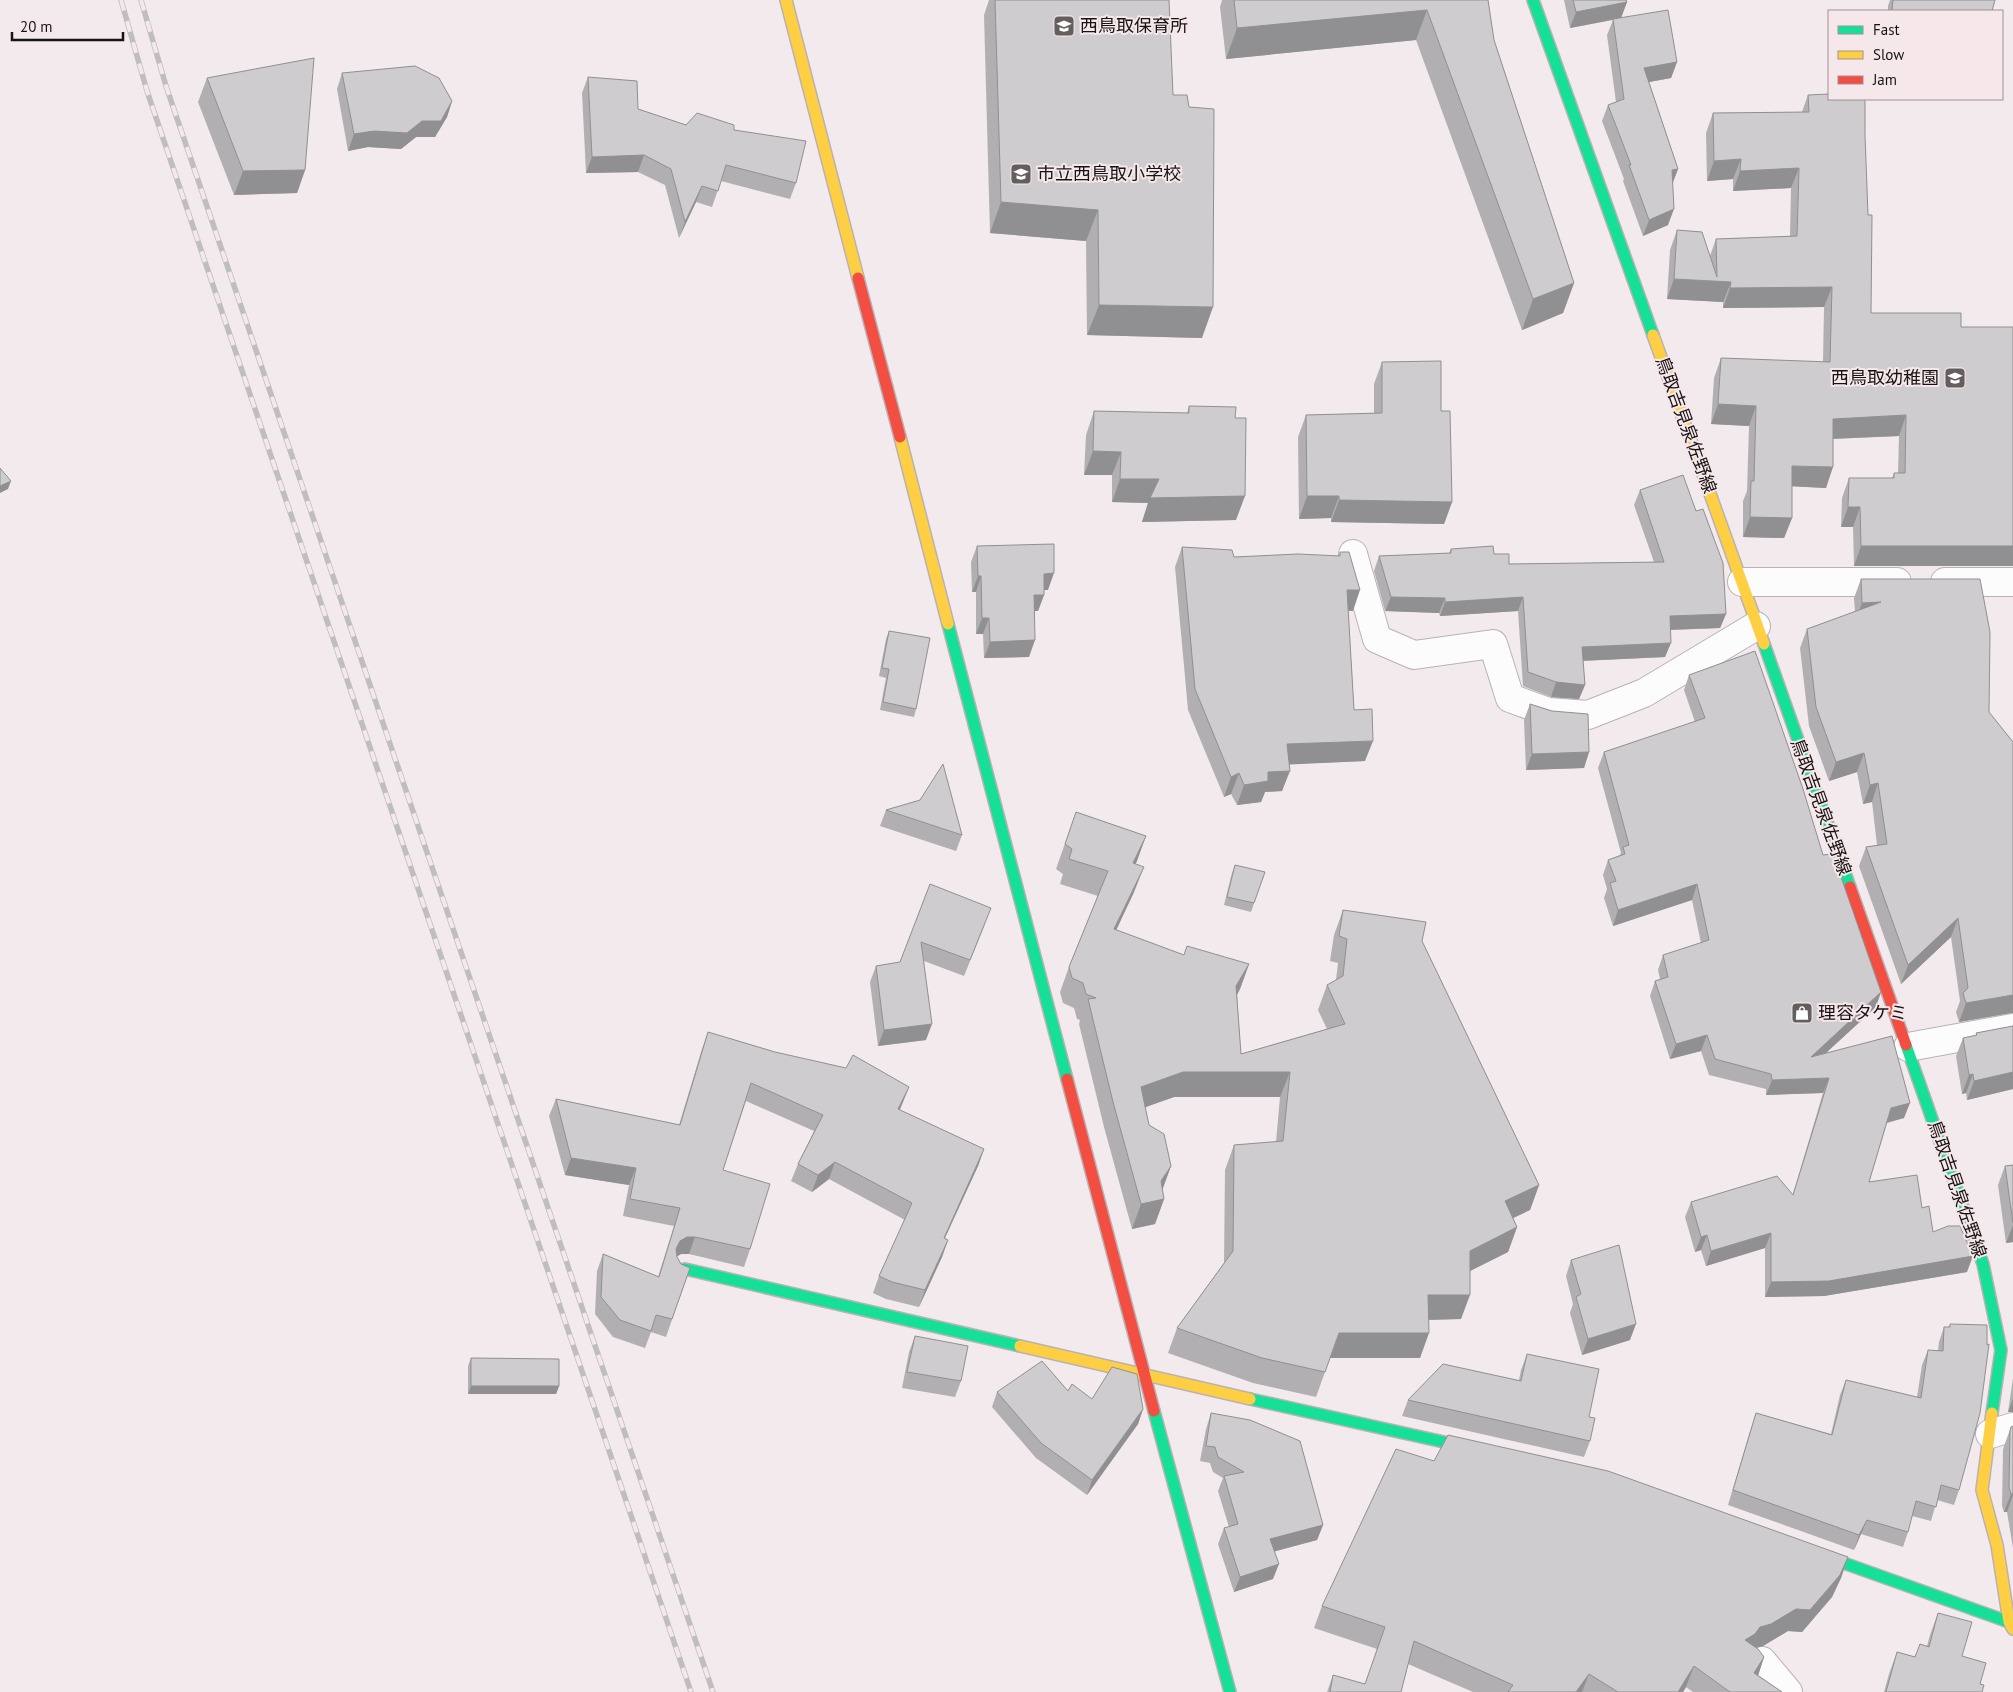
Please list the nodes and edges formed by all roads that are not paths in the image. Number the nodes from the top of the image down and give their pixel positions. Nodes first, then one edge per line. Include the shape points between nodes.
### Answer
1 (786, 0) edge
2 (1533, 0) edge
3 (1353, 554) dead end
4 (1742, 582) junction
5 (2013, 582) edge
6 (1756, 626) junction
7 (2013, 1028) edge
8 (1908, 1047) junction
9 (684, 1269) edge
10 (1144, 1375) junction
11 (2002, 1431) edge
12 (1489, 1452) edge
13 (1797, 1546) edge
14 (2008, 1586) edge
15 (2011, 1625) edge
16 (1762, 1661) edge
17 (1230, 1692) edge
18 (1788, 1692) edge

1 - 10 street
2 - 4 street, 鳥取吉見泉佐野線
3 - 6 street via 1377,639 1414,655 1493,644 1510,698 1548,712 1588,715 1644,693
4 - 5 street
4 - 6 street, 鳥取吉見泉佐野線
6 - 8 street, 鳥取吉見泉佐野線
7 - 8 street
8 - 11 street, 鳥取吉見泉佐野線 via 1983,1264 2002,1350
9 - 10 street
10 - 12 street
10 - 17 street
11 - 14 street, 鳥取吉見泉佐野線 via 1982,1490
13 - 15 street
14 - 15 street, 鳥取吉見泉佐野線
16 - 18 street

